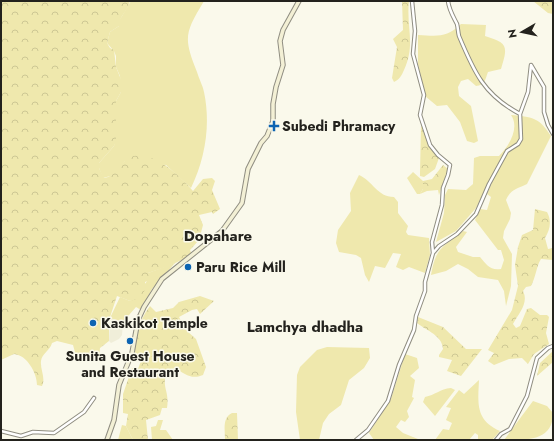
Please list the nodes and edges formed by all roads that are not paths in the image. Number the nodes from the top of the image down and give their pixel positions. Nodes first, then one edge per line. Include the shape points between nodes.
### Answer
1 (299, 1) edge
2 (412, 1) edge
3 (448, 1) edge
4 (520, 114) junction
5 (553, 134) edge
6 (434, 253) junction
7 (553, 346) edge
8 (94, 398) dead end
9 (1, 431) edge
10 (107, 440) edge
11 (356, 440) edge
12 (496, 440) edge

1 - 10 street via 281,38 283,65 274,97 273,121 248,169 242,202 222,231 162,280 144,307 138,320 132,353 119,385 114,420
2 - 6 street via 415,31 413,54 424,95 420,115 430,144 450,165 432,242
3 - 4 street via 458,34 477,75 500,101
4 - 5 street via 528,92 531,65 544,87 544,112
4 - 6 street via 521,139 518,144 506,151 476,214 458,234 439,246
6 - 11 street via 414,330 399,365 388,401 368,430
7 - 12 street via 537,358 527,396 510,429
8 - 9 street via 84,412 54,433 33,432 21,436

